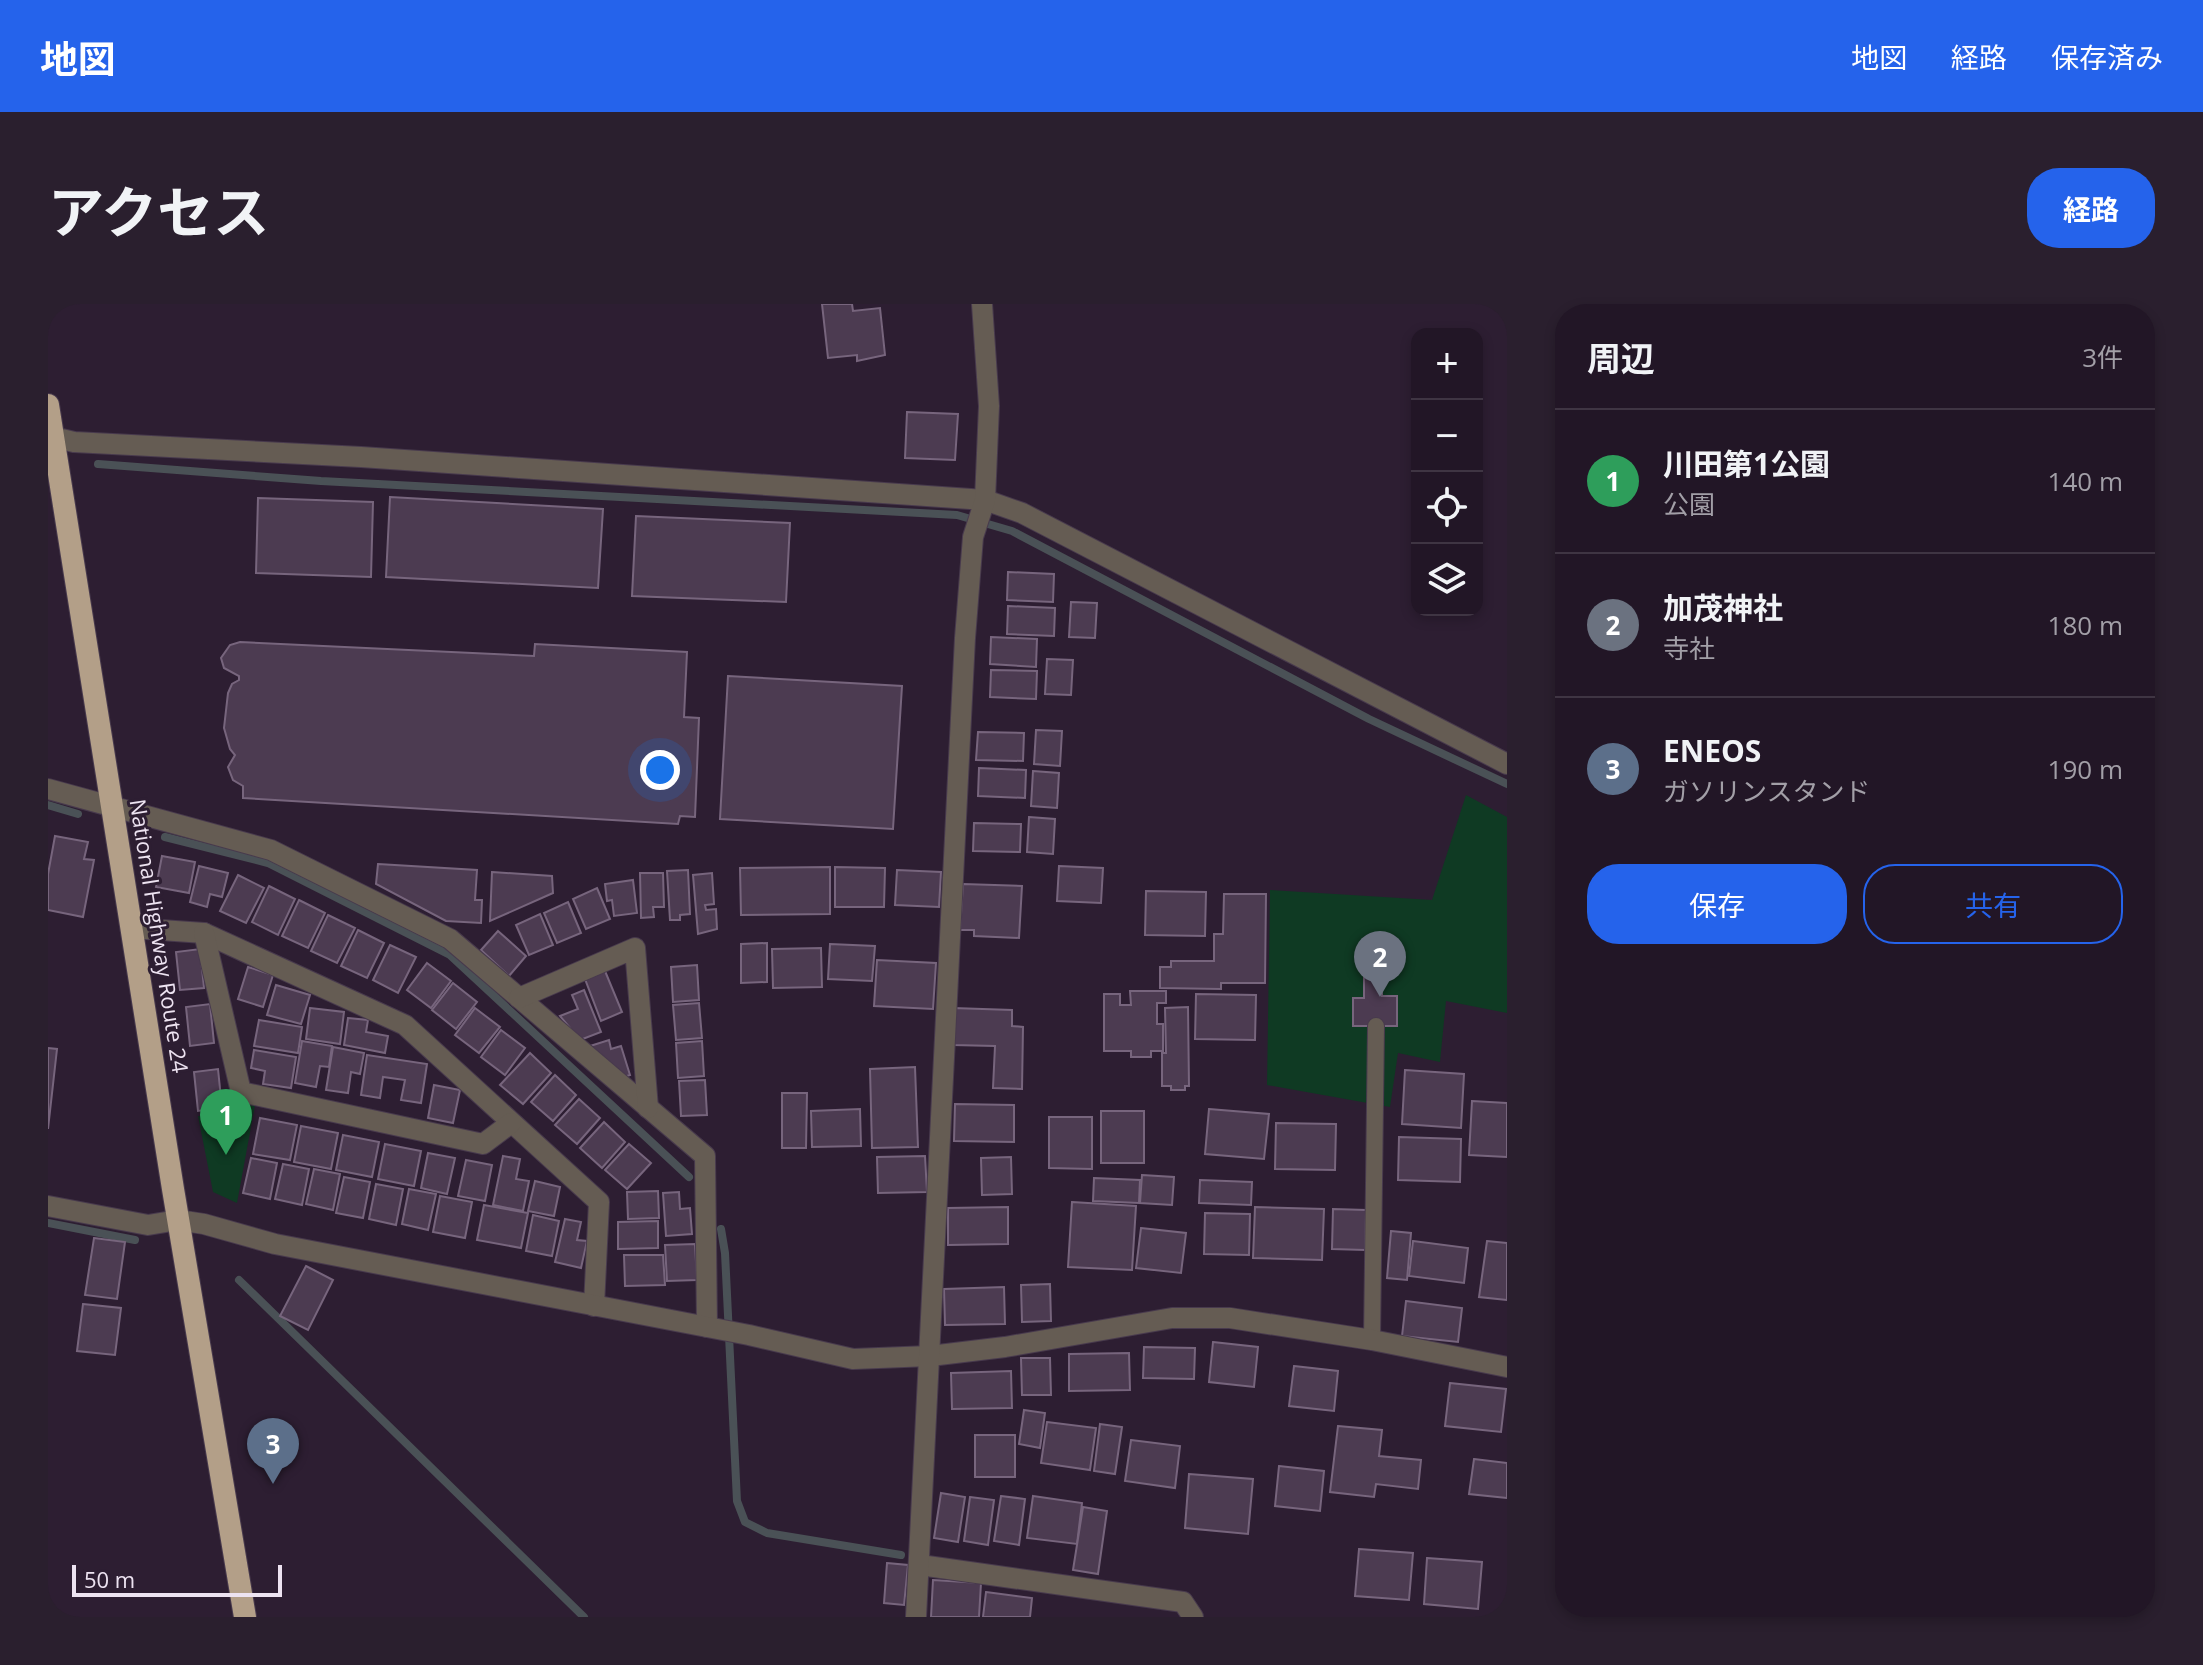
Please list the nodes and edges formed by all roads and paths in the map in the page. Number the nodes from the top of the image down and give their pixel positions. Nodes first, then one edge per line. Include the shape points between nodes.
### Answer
1 (982, 304) edge
2 (48, 405) edge
3 (53, 437) junction
4 (985, 500) junction
5 (1507, 764) edge
6 (48, 789) edge
7 (113, 808) junction
8 (132, 928) junction
9 (204, 933) junction
10 (519, 998) junction
11 (1376, 1026) dead end
12 (648, 1108) junction
13 (511, 1123) junction
14 (48, 1206) edge
15 (178, 1220) junction
16 (594, 1306) junction
17 (712, 1328) junction
18 (1372, 1340) junction
19 (930, 1356) junction
20 (1507, 1367) edge
21 (920, 1565) junction
22 (245, 1617) edge
23 (916, 1617) edge
24 (1193, 1617) edge

1 - 4 street via 989,406
2 - 3 highway, National Highway Route 24
3 - 4 street
3 - 7 highway, National Highway Route 24
4 - 5 street via 1022,513
4 - 19 street via 973,537 965,638
6 - 7 street
7 - 8 highway, National Highway Route 24
7 - 10 street via 271,850 450,939
8 - 9 street
8 - 15 highway, National Highway Route 24
9 - 13 street via 405,1025
9 - 13 street via 241,1092 483,1144
10 - 12 street
10 - 12 street via 635,948
11 - 18 lane
12 - 17 street via 705,1156
13 - 16 street via 599,1202
14 - 15 street via 148,1225
15 - 16 street
15 - 22 highway, National Highway Route 24
16 - 17 street
17 - 19 street via 853,1359
18 - 19 street via 1230,1318 1172,1318
18 - 20 street
19 - 21 street
21 - 23 street
21 - 24 street via 1183,1602

